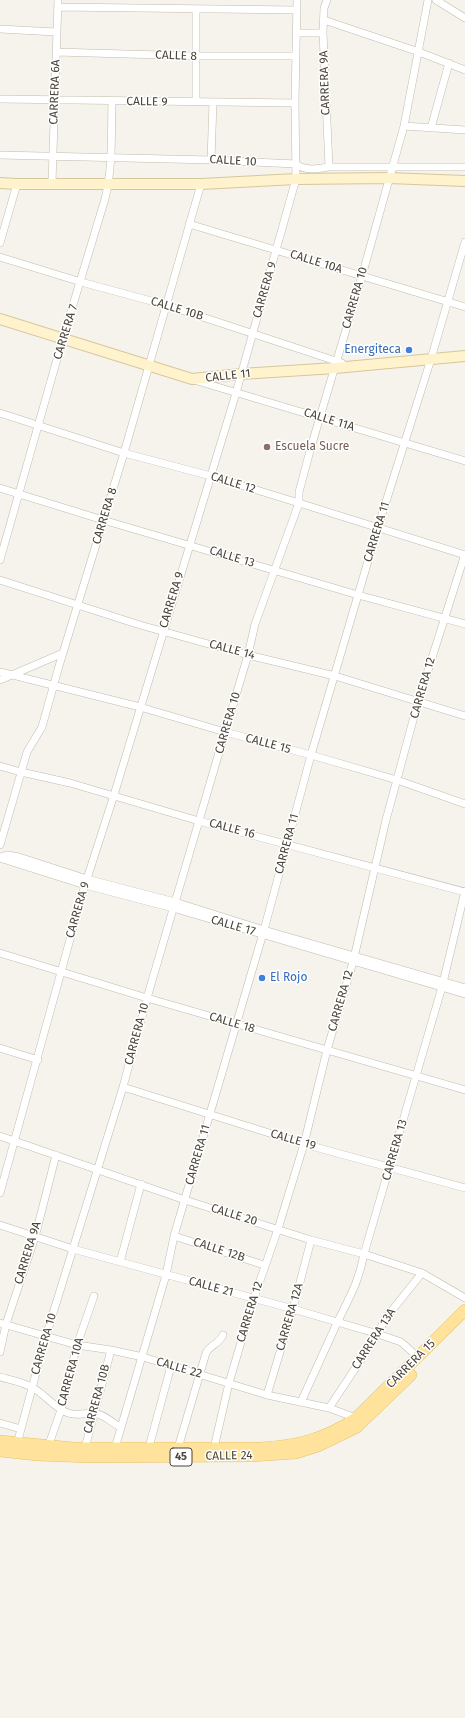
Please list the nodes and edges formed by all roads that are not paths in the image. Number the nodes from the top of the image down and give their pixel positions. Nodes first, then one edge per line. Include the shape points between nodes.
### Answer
1 (113, 0) edge
2 (124, 0) edge
3 (297, 0) edge
4 (327, 0) edge
5 (428, 0) edge
6 (436, 0) edge
7 (58, 4) edge
8 (113, 9) junction
9 (124, 9) junction
10 (196, 9) junction
11 (297, 10) junction
12 (465, 18) edge
13 (324, 20) junction
14 (0, 29) edge
15 (56, 32) junction
16 (296, 33) junction
17 (323, 33) junction
18 (56, 52) junction
19 (419, 52) junction
20 (196, 56) junction
21 (295, 56) junction
22 (449, 63) junction
23 (465, 70) edge
24 (0, 99) edge
25 (54, 100) junction
26 (112, 101) junction
27 (196, 102) junction
28 (213, 102) junction
29 (295, 103) junction
30 (404, 126) junction
31 (431, 128) junction
32 (465, 130) edge
33 (0, 155) edge
34 (53, 155) junction
35 (111, 157) junction
36 (211, 160) junction
37 (296, 164) junction
38 (328, 167) junction
39 (392, 167) junction
40 (465, 167) edge
41 (389, 178) junction
42 (296, 179) junction
43 (465, 181) edge
44 (0, 183) edge
45 (52, 183) junction
46 (17, 184) junction
47 (109, 184) junction
48 (201, 184) junction
49 (189, 224) junction
50 (465, 242) edge
51 (0, 243) edge
52 (276, 250) junction
53 (0, 257) edge
54 (362, 276) junction
55 (81, 282) junction
56 (448, 302) junction
57 (166, 305) junction
58 (465, 307) edge
59 (0, 319) edge
60 (252, 334) junction
61 (63, 338) junction
62 (465, 356) edge
63 (431, 359) junction
64 (149, 365) junction
65 (336, 365) junction
66 (241, 374) junction
67 (192, 379) junction
68 (236, 393) junction
69 (0, 413) edge
70 (320, 417) junction
71 (38, 425) junction
72 (405, 443) junction
73 (124, 453) junction
74 (465, 461) edge
75 (211, 476) junction
76 (0, 488) edge
77 (19, 494) junction
78 (299, 503) junction
79 (104, 520) junction
80 (378, 527) junction
81 (189, 544) junction
82 (465, 555) edge
83 (0, 560) edge
84 (275, 570) junction
85 (0, 580) edge
86 (358, 595) junction
87 (78, 604) junction
88 (444, 618) junction
89 (465, 624) edge
90 (163, 631) junction
91 (63, 653) junction
92 (248, 655) junction
93 (0, 672) edge
94 (11, 675) junction
95 (335, 676) junction
96 (0, 680) edge
97 (54, 684) junction
98 (418, 702) junction
99 (140, 707) junction
100 (465, 716) edge
101 (226, 732) junction
102 (311, 755) junction
103 (0, 766) edge
104 (21, 772) junction
105 (397, 780) junction
106 (114, 795) junction
107 (465, 804) edge
108 (199, 821) junction
109 (287, 844) junction
110 (0, 846) edge
111 (0, 858) edge
112 (375, 868) junction
113 (86, 882) junction
114 (465, 892) edge
115 (174, 905) junction
116 (263, 932) junction
117 (0, 953) edge
118 (354, 959) junction
119 (61, 972) junction
120 (443, 984) junction
121 (465, 988) edge
122 (465, 994) edge
123 (147, 998) junction
124 (236, 1024) junction
125 (0, 1048) edge
126 (327, 1050) junction
127 (38, 1060) junction
128 (416, 1076) junction
129 (123, 1087) junction
130 (465, 1090) edge
131 (209, 1115) junction
132 (0, 1136) edge
133 (14, 1141) junction
134 (304, 1144) junction
135 (56, 1155) junction
136 (390, 1166) junction
137 (98, 1169) junction
138 (141, 1184) junction
139 (465, 1188) edge
140 (0, 1193) edge
141 (185, 1200) junction
142 (0, 1225) edge
143 (278, 1229) junction
144 (174, 1236) junction
145 (35, 1237) junction
146 (311, 1240) junction
147 (73, 1249) junction
148 (364, 1254) junction
149 (120, 1262) junction
150 (264, 1265) junction
151 (422, 1273) junction
152 (166, 1275) junction
153 (94, 1296) dead end
154 (254, 1298) junction
155 (465, 1298) edge
156 (294, 1309) junction
157 (465, 1310) edge
158 (465, 1321) edge
159 (338, 1322) junction
160 (3, 1323) edge
161 (378, 1334) junction
162 (223, 1335) dead end
163 (46, 1336) junction
164 (77, 1345) junction
165 (111, 1350) junction
166 (0, 1352) edge
167 (143, 1357) junction
168 (418, 1357) junction
169 (171, 1366) junction
170 (200, 1374) junction
171 (0, 1377) edge
172 (229, 1383) junction
173 (32, 1387) junction
174 (267, 1395) junction
175 (301, 1402) junction
176 (329, 1408) junction
177 (61, 1410) junction
178 (93, 1413) junction
179 (357, 1422) junction
180 (0, 1423) edge
181 (120, 1427) junction
182 (21, 1429) junction
183 (0, 1442) edge
184 (17, 1444) junction
185 (48, 1447) junction
186 (149, 1447) junction
187 (85, 1448) junction
188 (115, 1448) junction
189 (178, 1448) junction
190 (214, 1448) junction
191 (0, 1451) edge

1 - 8 street
2 - 9 street
3 - 11 street, CARRERA 9
4 - 13 street, CARRERA 9A
5 - 19 street, CARRERA 10
6 - 12 street
7 - 8 street
7 - 15 street, CARRERA 6A
8 - 9 street
9 - 10 street
10 - 11 street
10 - 20 street
11 - 16 street, CARRERA 9
13 - 17 street, CARRERA 9A
13 - 19 street
14 - 15 street
15 - 18 street, CARRERA 6A
16 - 17 street
16 - 21 street, CARRERA 9
17 - 38 street, CARRERA 9A
18 - 20 street, CALLE 8
18 - 25 street, CARRERA 6A
19 - 22 street
19 - 30 street, CARRERA 10
20 - 21 street, CALLE 8
20 - 27 street
21 - 29 street, CARRERA 9
22 - 23 street
22 - 31 street
24 - 25 street, CALLE 9
25 - 26 street, CALLE 9
25 - 34 street, CARRERA 6A
26 - 27 street, CALLE 9
26 - 35 street, CARRERA 7
27 - 28 street, CALLE 9
28 - 29 street, CALLE 9
28 - 36 street
29 - 37 street, CARRERA 9
30 - 31 street
30 - 39 street, CARRERA 10
31 - 32 street
33 - 34 street, CALLE 10
34 - 35 street, CALLE 10
34 - 45 street, CARRERA 6A
35 - 36 street, CALLE 10
35 - 47 street, CARRERA 7
36 - 37 street, CALLE 10
37 - 38 street, CALLE 10 via 306,168
37 - 42 street, CARRERA 9
38 - 39 street, CALLE 10
39 - 40 street, CALLE 10
39 - 41 street, CARRERA 10
41 - 42 main road, CALLE 10
41 - 43 main road, CALLE 10
41 - 54 street, CARRERA 10
42 - 48 main road, CALLE 10
42 - 52 street, CARRERA 9
44 - 46 main road, CALLE 10
45 - 46 main road, CALLE 10
45 - 47 main road, CALLE 10
46 - 51 street
47 - 48 main road, CALLE 10
47 - 55 street, CARRERA 7
48 - 49 street, CARRERA 8
49 - 52 street, CALLE 10A
49 - 57 street, CARRERA 8
50 - 56 street, CARRERA 11
52 - 54 street, CALLE 10A
52 - 60 street, CARRERA 9
53 - 55 street, CALLE 10B
54 - 56 street, CALLE 10A
54 - 65 street, CARRERA 10
55 - 57 street, CALLE 10B
55 - 61 street, CARRERA 7
56 - 58 street, CALLE 10A
56 - 63 street, CARRERA 11
57 - 60 street, CALLE 10B
57 - 64 street, CARRERA 8
59 - 61 main road, CALLE 11
60 - 65 street, CALLE 10B
60 - 66 street, CARRERA 9
61 - 64 main road, CALLE 11
61 - 71 street, CARRERA 7
62 - 63 main road, CALLE 11
63 - 65 main road, CALLE 11 via 352,366
63 - 72 street, CARRERA 11
64 - 67 main road, CALLE 11
64 - 73 street, CARRERA 8
65 - 66 main road, CALLE 11
65 - 70 street, CARRERA 10
66 - 67 main road, CALLE 11
66 - 68 street, CARRERA 9
67 - 68 street, CALLE 11A
68 - 70 street, CALLE 11A
68 - 75 street, CARRERA 9
69 - 71 street, CALLE 12
70 - 72 street, CALLE 11A
70 - 78 street, CARRERA 10 via 299,492
71 - 73 street, CALLE 12
71 - 77 street, CARRERA 7
72 - 74 street, CALLE 11A
72 - 80 street, CARRERA 11
73 - 75 street, CALLE 12
73 - 79 street, CARRERA 8
75 - 78 street, CALLE 12
75 - 81 street, CARRERA 9
76 - 77 street, CALLE 13
77 - 79 street, CALLE 13
77 - 83 street, CARRERA 7
78 - 80 street, CALLE 12
78 - 84 street, CARRERA 10
79 - 81 street, CALLE 13
79 - 87 street, CARRERA 8
80 - 82 street, CALLE 12
80 - 86 street, CARRERA 11
81 - 84 street, CALLE 13
81 - 90 street, CARRERA 9
82 - 88 street, CARRERA 12
84 - 86 street, CALLE 13
84 - 92 street, CARRERA 10 via 255,624
85 - 87 street, CALLE 14
86 - 88 street, CALLE 13
86 - 95 street, CARRERA 11
87 - 90 street, CALLE 14
87 - 91 street, CARRERA 8
88 - 89 street, CALLE 13
88 - 98 street, CARRERA 12
90 - 92 street, CALLE 14
90 - 99 street, CARRERA 9
91 - 94 street
91 - 97 street, CARRERA 8
92 - 95 street, CALLE 14
92 - 101 street, CARRERA 10
93 - 94 street, CALLE 15
94 - 96 street
94 - 97 street, CALLE 15
95 - 98 street, CALLE 14
95 - 102 street, CARRERA 11
97 - 99 street, CALLE 15
97 - 104 street, CARRERA 8 via 42,727 27,752
98 - 100 street, CALLE 14
98 - 105 street, CARRERA 12
99 - 101 street, CALLE 15
99 - 106 street, CARRERA 9
101 - 102 street, CALLE 15
101 - 108 street, CARRERA 10
102 - 105 street, CALLE 15
102 - 109 street, CARRERA 11
103 - 104 street, CALLE 16
104 - 106 street, CALLE 16 via 70,782
104 - 110 street, CARRERA 8
105 - 107 street, CALLE 15
105 - 112 street, CARRERA 12
106 - 108 street, CALLE 16
106 - 113 street, CARRERA 9
108 - 109 street, CALLE 16
108 - 115 street, CARRERA 10
109 - 112 street, CALLE 16
109 - 116 street, CARRERA 11
111 - 113 street, CALLE 17
112 - 114 street, CALLE 16
112 - 118 street, CARRERA 12
113 - 115 street, CALLE 17
113 - 119 street, CARRERA 9
114 - 120 street, CARRERA 13
115 - 116 street, CALLE 17
115 - 123 street, CARRERA 10
116 - 118 street, CALLE 17
116 - 124 street, CARRERA 11
117 - 119 street, CALLE 18
118 - 120 street, CALLE 17
118 - 126 street, CARRERA 12
119 - 123 street, CALLE 18
119 - 127 street, CARRERA 9
120 - 121 street, CALLE 17
120 - 122 street, CALLE 17
120 - 128 street, CARRERA 13
123 - 124 street, CALLE 18
123 - 129 street, CARRERA 10
124 - 126 street, CALLE 18
124 - 131 street, CARRERA 11
125 - 127 street
126 - 128 street, CALLE 18
126 - 134 street, CARRERA 12
127 - 133 street, CARRERA 9
128 - 130 street, CALLE 18
128 - 136 street, CARRERA 13
129 - 131 street, CALLE 19
129 - 137 street, CARRERA 10
131 - 134 street, CALLE 19
131 - 141 street, CARRERA 11
132 - 133 street, CALLE 20
133 - 135 street, CALLE 20
133 - 140 street, CARRERA 9
134 - 136 street, CALLE 19
134 - 143 street, CARRERA 12
135 - 137 street, CALLE 20
135 - 145 street, CARRERA 9A
136 - 139 street, CALLE 19
136 - 148 street, CARRERA 13
137 - 138 street, CALLE 20
137 - 147 street, CARRERA 10
138 - 141 street, CALLE 20
138 - 149 street
141 - 143 street, CALLE 20
141 - 144 street, CARRERA 11
142 - 145 street, CALLE 21
143 - 146 street, CALLE 20
143 - 150 street, CARRERA 12
144 - 150 street, CALLE 12B
144 - 152 street, CARRERA 11
145 - 147 street, CALLE 21
145 - 160 street, CARRERA 9A
146 - 148 street, CALLE 20
146 - 156 street, CARRERA 12A
147 - 149 street, CALLE 21
147 - 163 street, CARRERA 10
148 - 151 street, CALLE 20
148 - 159 street, CARRERA 13 via 353,1294
149 - 152 street, CALLE 21
150 - 154 street, CARRERA 12
151 - 155 street, CALLE 20
151 - 161 street, CARRERA 13A via 385,1318
152 - 154 street, CALLE 21
152 - 167 street, CARRERA 11
153 - 164 street, CARRERA 10A
154 - 156 street, CALLE 21
154 - 172 street, CARRERA 12
156 - 159 street, CALLE 21
156 - 174 street, CARRERA 12A
157 - 168 main road, CARRERA 15 / 45
158 - 179 main road, CARRERA 15 / 45
159 - 161 street, CALLE 21
159 - 175 street, CARRERA 13
160 - 163 street, CALLE 22
160 - 166 street, CARRERA 9A
161 - 168 street, CALLE 21 via 401,1342
161 - 176 street, CARRERA 13A
162 - 170 street via 209,1347
163 - 164 street, CALLE 22
163 - 173 street, CARRERA 10
164 - 165 street, CALLE 22
164 - 177 street, CARRERA 10A
165 - 167 street, CALLE 22
165 - 178 street, CARRERA 10B
167 - 169 street, CALLE 22
167 - 181 street, CARRERA 11
168 - 179 main road, CARRERA 15 / 45
169 - 170 street, CALLE 22
169 - 186 street
170 - 172 street, CALLE 22
170 - 189 street
171 - 173 street
172 - 174 street, CALLE 22
172 - 190 street, CARRERA 12
173 - 177 street
173 - 182 street, CARRERA 10
174 - 175 street, CALLE 22
175 - 176 street, CALLE 22
176 - 179 street, CALLE 22
177 - 178 street via 76,1415
177 - 185 street, CARRERA 10A
178 - 181 street via 102,1415
178 - 187 street, CARRERA 10B
179 - 190 main road, CALLE 24 / 45 via 290,1446
179 - 191 main road, CALLE 24 / 45 via 332,1441 306,1450 272,1456 81,1457 37,1456
180 - 182 street
181 - 188 street, CARRERA 11
182 - 184 street, CARRERA 10
183 - 184 main road, CALLE 24 / 45
184 - 185 main road, CALLE 24 / 45
185 - 187 main road, CALLE 24 / 45
186 - 188 main road, CALLE 24 / 45
186 - 189 main road, CALLE 24 / 45
187 - 188 main road, CALLE 24 / 45
189 - 190 main road, CALLE 24 / 45

